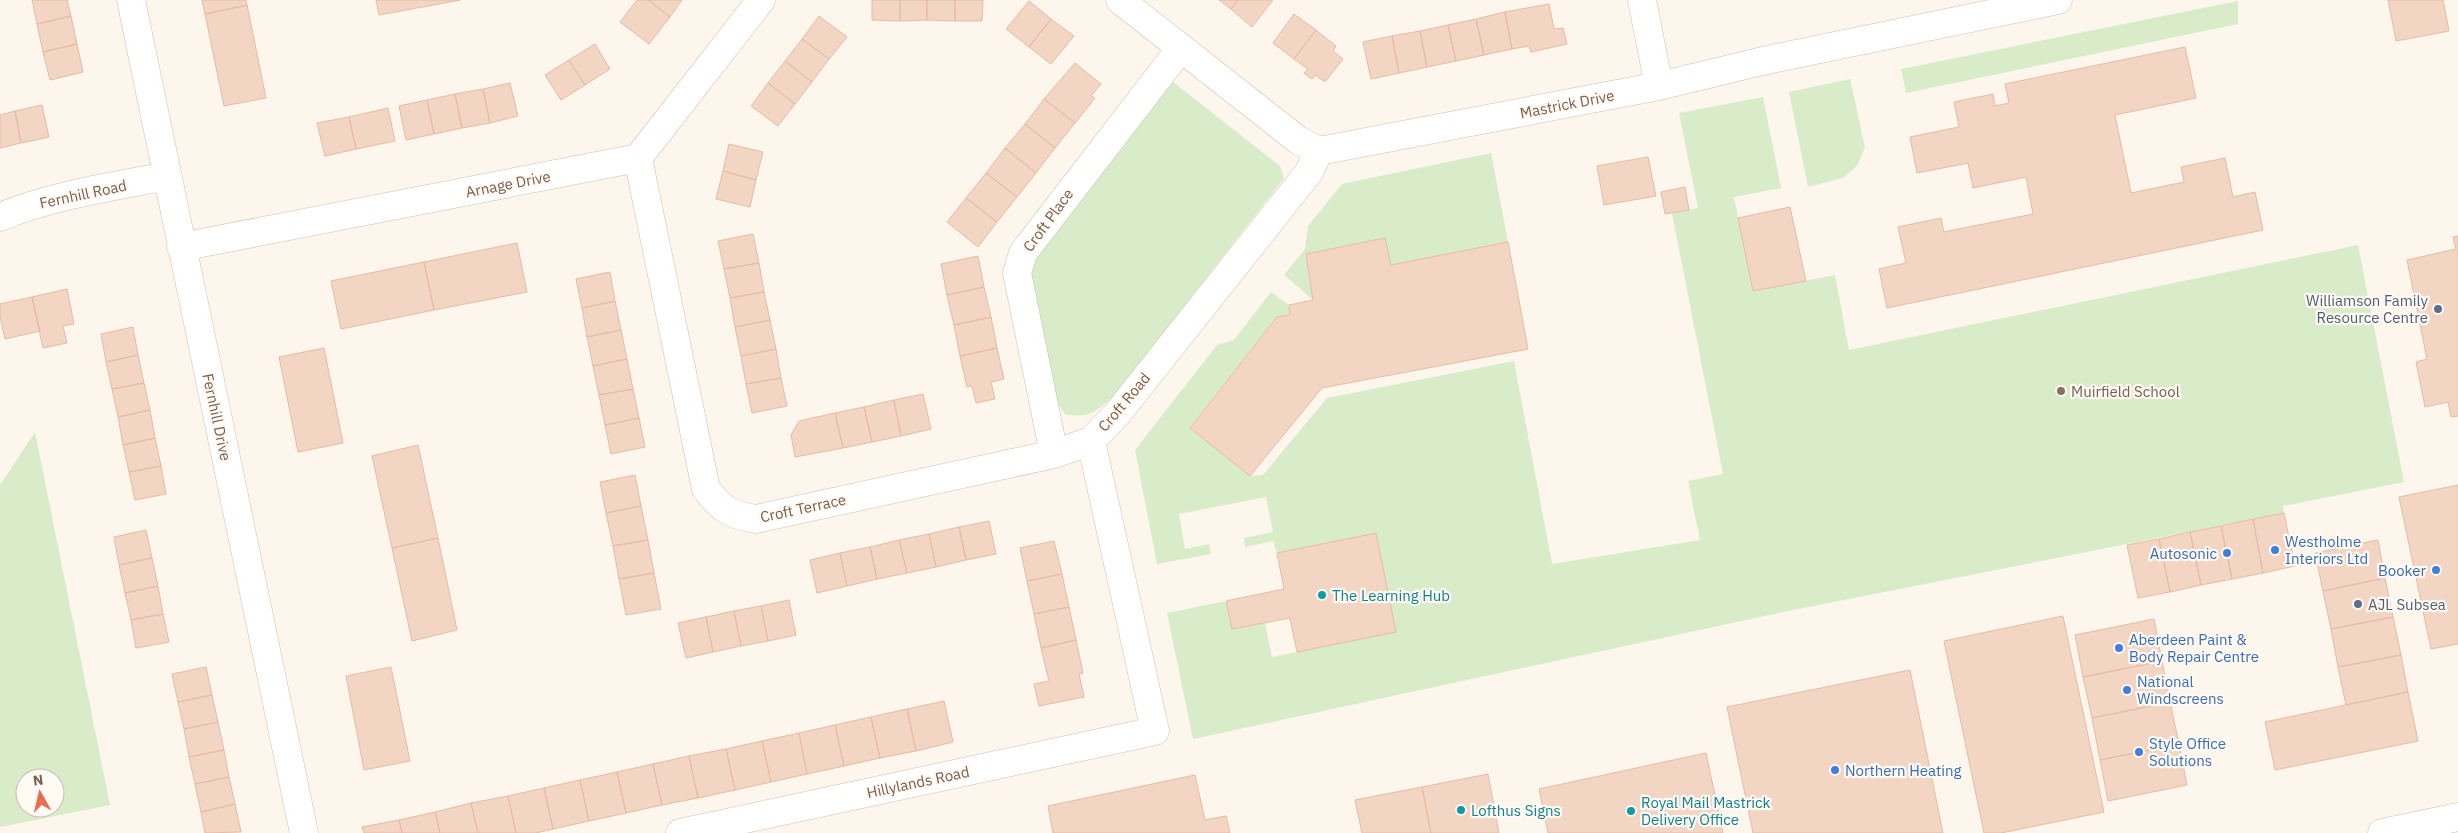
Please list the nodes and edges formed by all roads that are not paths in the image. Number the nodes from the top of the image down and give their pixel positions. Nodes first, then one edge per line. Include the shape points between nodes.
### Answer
1 (131, 0) edge
2 (760, 0) edge
3 (1120, 0) edge
4 (1642, 0) edge
5 (2058, 0) edge
6 (1180, 48) junction
7 (1659, 86) junction
8 (1319, 151) junction
9 (638, 158) junction
10 (167, 176) junction
11 (0, 217) edge
12 (181, 247) junction
13 (1091, 441) junction
14 (1054, 454) junction
15 (1155, 731) joint
16 (2458, 817) edge
17 (304, 833) edge
18 (680, 833) edge
19 (2382, 833) edge

1 - 10 street, Fernhill Drive
2 - 9 street
3 - 6 street
4 - 7 street
5 - 7 street, Mastrick Drive via 1767,60
6 - 8 street via 1298,140
6 - 14 street, Croft Place via 1023,252 1017,273
7 - 8 street, Mastrick Drive
8 - 13 street, Croft Road via 1309,172 1117,414
9 - 12 street, Arnage Drive
9 - 14 street, Croft Terrace via 706,489 717,504 735,516 756,519
10 - 11 street, Fernhill Road via 62,197
10 - 12 street, Fernhill Drive
12 - 17 street, Fernhill Drive
13 - 14 street, Croft Terrace
13 - 15 street, Croft Road
15 - 18 street, Hillylands Road
16 - 19 street

